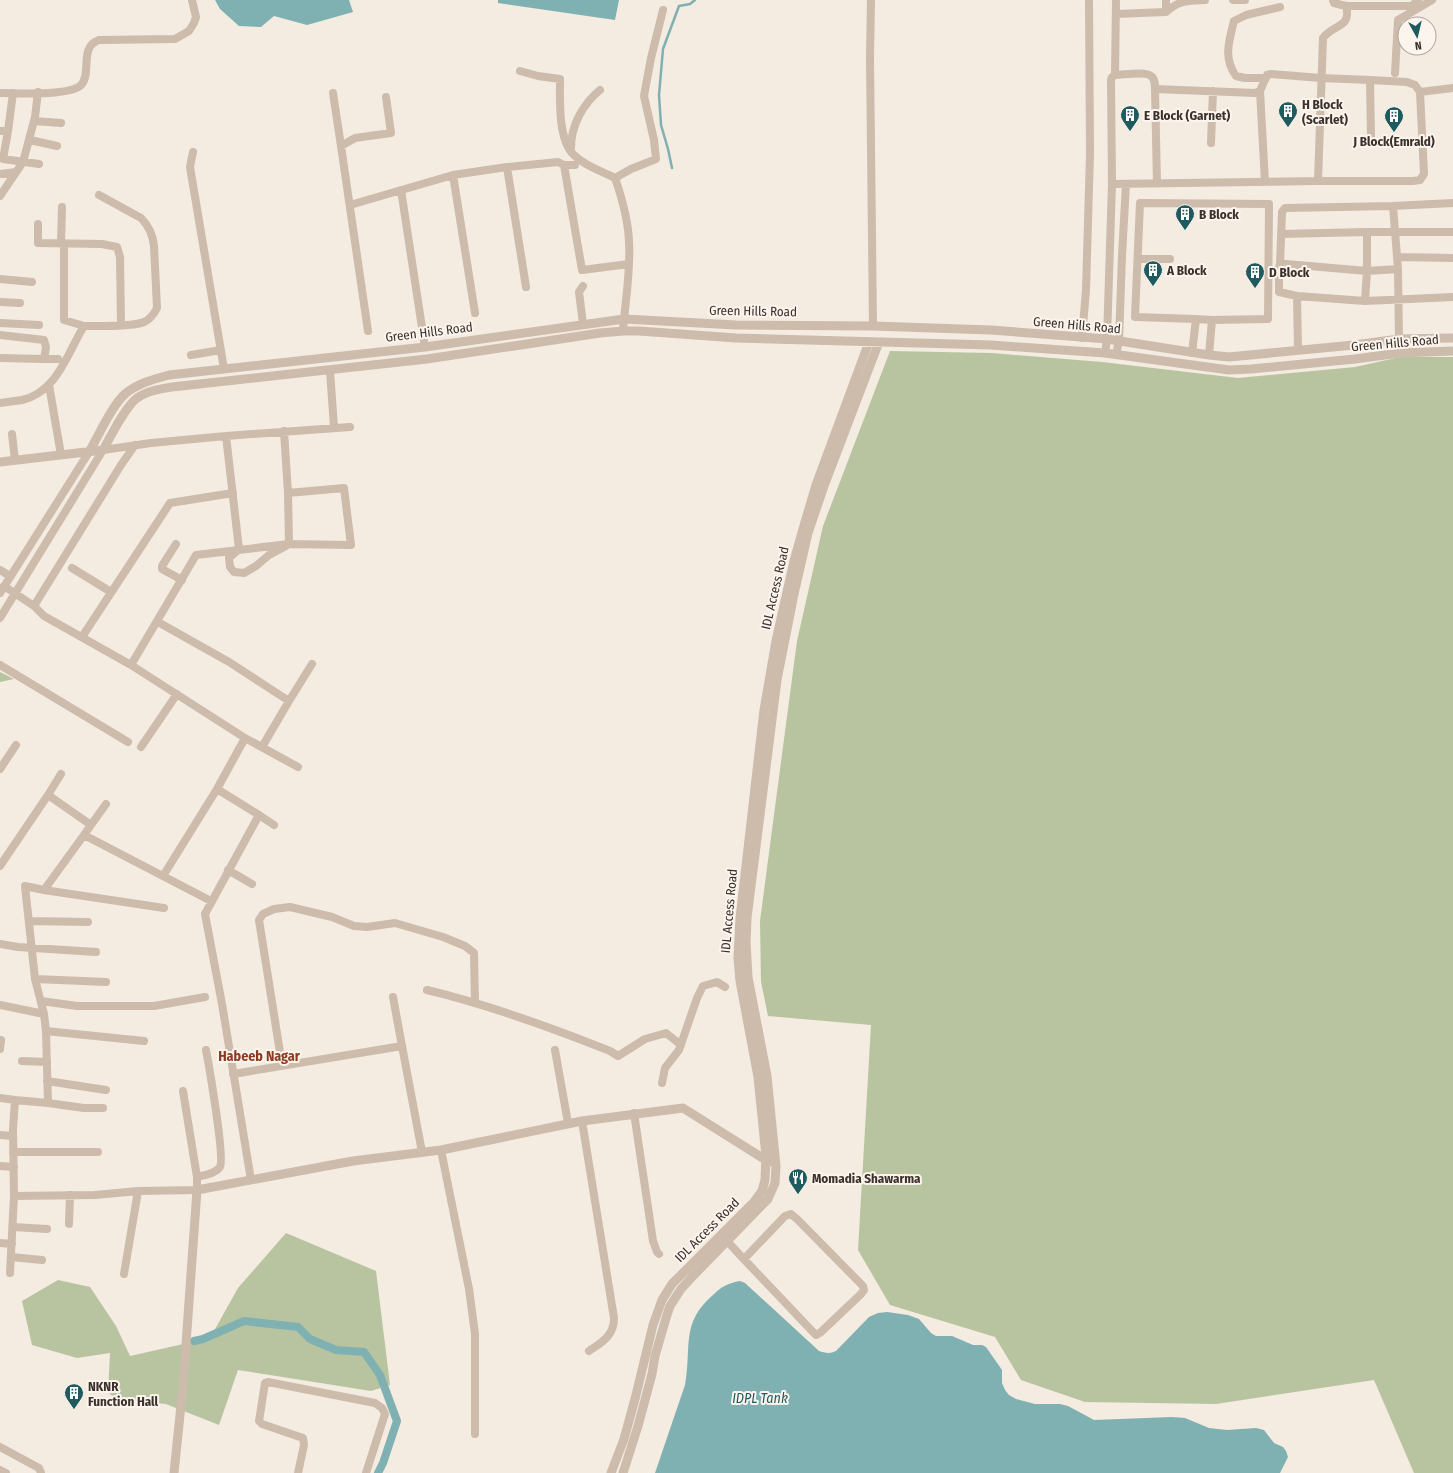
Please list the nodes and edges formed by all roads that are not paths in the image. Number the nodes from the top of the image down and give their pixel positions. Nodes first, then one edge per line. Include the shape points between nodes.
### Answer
1 (192, 0) edge
2 (871, 0) edge
3 (1089, 0) edge
4 (1116, 0) edge
5 (1166, 0) edge
6 (1205, 0) edge
7 (1233, 0) edge
8 (1245, 0) edge
9 (1333, 0) edge
10 (1418, 0) edge
11 (1432, 0) edge
12 (1376, 3) edge
13 (1346, 6) junction
14 (1280, 7) dead end
15 (663, 10) dead end
16 (1166, 12) junction
17 (1116, 14) junction
18 (520, 71) dead end
19 (1396, 73) dead end
20 (1115, 75) junction
21 (1266, 78) junction
22 (1321, 78) junction
23 (1370, 80) junction
24 (1453, 88) edge
25 (1155, 89) junction
26 (600, 90) dead end
27 (1213, 91) junction
28 (1260, 91) junction
29 (38, 92) junction
30 (1420, 92) junction
31 (0, 93) edge
32 (13, 93) junction
33 (333, 93) dead end
34 (386, 97) dead end
35 (34, 121) junction
36 (61, 124) dead end
37 (4, 131) edge
38 (1371, 137) dead end
39 (30, 140) junction
40 (1211, 143) dead end
41 (57, 146) dead end
42 (341, 146) junction
43 (193, 152) dead end
44 (571, 152) junction
45 (23, 162) junction
46 (38, 164) dead end
47 (575, 164) dead end
48 (564, 166) junction
49 (507, 167) junction
50 (16, 172) junction
51 (0, 174) edge
52 (453, 175) junction
53 (615, 178) junction
54 (1318, 181) junction
55 (1265, 182) junction
56 (1112, 184) junction
57 (1126, 184) junction
58 (1156, 184) junction
59 (401, 190) junction
60 (99, 195) dead end
61 (0, 196) edge
62 (1453, 203) edge
63 (350, 204) junction
64 (1394, 206) junction
65 (62, 207) dead end
66 (38, 224) dead end
67 (1367, 232) junction
68 (1453, 232) edge
69 (1396, 233) junction
70 (1281, 234) junction
71 (62, 244) junction
72 (1110, 256) junction
73 (1122, 256) junction
74 (1397, 257) junction
75 (1453, 258) edge
76 (1138, 259) junction
77 (1170, 259) dead end
78 (629, 264) junction
79 (1280, 265) junction
80 (1398, 269) junction
81 (1367, 271) junction
82 (0, 279) edge
83 (32, 282) dead end
84 (583, 286) dead end
85 (526, 287) dead end
86 (1297, 296) junction
87 (1453, 297) edge
88 (1400, 300) junction
89 (1365, 301) junction
90 (0, 302) edge
91 (20, 303) dead end
92 (475, 314) dead end
93 (624, 319) junction
94 (1196, 319) junction
95 (1212, 320) junction
96 (0, 323) edge
97 (583, 324) junction
98 (121, 325) junction
99 (39, 326) dead end
100 (84, 326) junction
101 (873, 326) junction
102 (368, 330) dead end
103 (623, 331) junction
104 (0, 335) edge
105 (1082, 338) junction
106 (1453, 338) edge
107 (1107, 339) junction
108 (1400, 339) junction
109 (1119, 341) junction
110 (869, 342) junction
111 (879, 342) junction
112 (425, 347) junction
113 (221, 350) junction
114 (1298, 350) junction
115 (1453, 351) edge
116 (1105, 353) junction
117 (1192, 353) junction
118 (1116, 354) junction
119 (192, 355) dead end
120 (1209, 355) junction
121 (0, 358) edge
122 (44, 359) junction
123 (61, 359) junction
124 (224, 369) junction
125 (330, 370) junction
126 (49, 385) junction
127 (0, 403) edge
128 (334, 427) junction
129 (350, 427) dead end
130 (284, 431) junction
131 (12, 434) dead end
132 (226, 436) junction
133 (135, 445) junction
134 (103, 450) junction
135 (90, 452) junction
136 (61, 455) junction
137 (15, 460) junction
138 (0, 462) edge
139 (820, 486) junction
140 (233, 493) junction
141 (288, 493) junction
142 (176, 544) dead end
143 (289, 544) junction
144 (239, 549) junction
145 (72, 568) dead end
146 (185, 568) dead end
147 (0, 570) edge
148 (10, 576) junction
149 (181, 579) junction
150 (2, 589) edge
151 (111, 592) junction
152 (16, 593) junction
153 (34, 606) junction
154 (0, 618) edge
155 (158, 622) junction
156 (82, 637) junction
157 (0, 664) edge
158 (312, 664) dead end
159 (131, 665) junction
160 (177, 694) junction
161 (289, 701) junction
162 (245, 738) junction
163 (128, 742) dead end
164 (16, 745) dead end
165 (262, 746) junction
166 (141, 747) dead end
167 (298, 767) dead end
168 (0, 769) edge
169 (61, 774) dead end
170 (217, 789) junction
171 (48, 795) junction
172 (106, 804) dead end
173 (259, 815) junction
174 (91, 825) junction
175 (274, 825) dead end
176 (84, 835) junction
177 (0, 866) edge
178 (228, 870) junction
179 (163, 876) junction
180 (252, 884) dead end
181 (44, 890) junction
182 (211, 901) junction
183 (164, 908) dead end
184 (29, 921) junction
185 (88, 922) dead end
186 (0, 944) edge
187 (33, 949) junction
188 (96, 952) dead end
189 (35, 979) junction
190 (106, 982) dead end
191 (725, 987) dead end
192 (427, 990) dead end
193 (205, 997) dead end
194 (393, 997) dead end
195 (40, 1001) junction
196 (475, 1003) junction
197 (0, 1005) edge
198 (44, 1014) junction
199 (46, 1031) junction
200 (2, 1040) dead end
201 (144, 1041) dead end
202 (681, 1045) junction
203 (402, 1046) junction
204 (0, 1049) edge
205 (206, 1050) dead end
206 (555, 1050) dead end
207 (22, 1061) dead end
208 (47, 1062) junction
209 (282, 1065) junction
210 (233, 1074) junction
211 (47, 1081) junction
212 (662, 1082) dead end
213 (106, 1090) dead end
214 (183, 1091) dead end
215 (0, 1098) edge
216 (14, 1100) junction
217 (48, 1103) junction
218 (102, 1108) dead end
219 (634, 1113) junction
220 (582, 1121) junction
221 (568, 1123) junction
222 (0, 1135) edge
223 (13, 1136) junction
224 (441, 1150) junction
225 (14, 1152) junction
226 (98, 1152) dead end
227 (422, 1152) junction
228 (766, 1161) junction
229 (0, 1166) edge
230 (776, 1166) junction
231 (14, 1167) junction
232 (197, 1177) junction
233 (251, 1180) junction
234 (198, 1190) junction
235 (138, 1191) junction
236 (70, 1195) junction
237 (14, 1196) junction
238 (69, 1224) dead end
239 (13, 1227) junction
240 (47, 1229) dead end
241 (0, 1242) edge
242 (728, 1242) junction
243 (12, 1244) junction
244 (659, 1254) dead end
245 (11, 1258) junction
246 (744, 1259) junction
247 (42, 1260) dead end
248 (10, 1273) dead end
249 (124, 1274) dead end
250 (589, 1351) dead end
251 (475, 1434) dead end
252 (0, 1447) edge
253 (0, 1470) edge
254 (6, 1473) edge
255 (41, 1473) edge
256 (174, 1473) edge
257 (298, 1473) edge
258 (366, 1473) edge
259 (612, 1473) edge
260 (623, 1473) edge

1 - 29 street via 196,17 189,31 183,35 175,39 99,40 88,49 81,85 66,92
2 - 101 street
3 - 105 street via 1090,154
4 - 17 street
5 - 16 street
6 - 16 street via 1179,2
7 - 8 street
9 - 13 street via 1334,3
10 - 12 street via 1412,6
11 - 19 street via 1398,20
12 - 13 street
13 - 22 street via 1347,19 1323,38
14 - 21 street via 1246,15 1234,21 1228,47 1230,68 1236,76
15 - 53 street via 644,96 656,160
16 - 17 street
17 - 20 street
18 - 44 street via 560,79 562,132
20 - 25 street via 1144,73 1154,80
20 - 56 street via 1112,77
21 - 22 street via 1271,74
21 - 28 street
22 - 23 street
22 - 54 street
23 - 30 street via 1408,82 1416,85
23 - 38 street
24 - 30 street
25 - 27 street
25 - 58 street
26 - 44 street via 580,113 571,136
27 - 28 street
27 - 40 street
28 - 55 street
29 - 32 street
29 - 35 street
30 - 54 street via 1424,174 1420,180
31 - 32 street
32 - 37 street
33 - 42 street
34 - 42 street via 391,133 355,138
35 - 36 street
35 - 39 street
37 - 45 street via 3,159
39 - 41 street
39 - 45 street
42 - 63 street
43 - 113 street via 190,167
44 - 53 street via 585,163
45 - 46 street
45 - 50 street
47 - 48 street
48 - 49 street via 558,162
48 - 78 street via 582,270
49 - 52 street
49 - 85 street
50 - 51 street
50 - 61 street
52 - 59 street
52 - 92 street
53 - 78 street via 622,198 629,241
54 - 55 street
55 - 58 street
56 - 57 street
56 - 72 street
57 - 58 street
57 - 73 street
59 - 63 street
59 - 112 street
60 - 98 street via 141,218 153,240 157,308 143,323
62 - 64 street
63 - 102 street
64 - 69 street
64 - 70 street via 1285,208 1282,212
65 - 71 street
66 - 71 street via 38,243
67 - 69 street
67 - 70 street
67 - 81 street
68 - 69 street
69 - 74 street
70 - 79 street
71 - 98 street via 102,244 117,247 120,257
71 - 100 street via 64,320
72 - 73 street
72 - 107 street
73 - 109 street
74 - 75 street
74 - 80 street
76 - 77 street
76 - 94 street via 1136,317
76 - 95 street via 1140,203 1269,204 1268,319
78 - 93 street
79 - 81 street
79 - 86 street via 1278,292
80 - 81 street
80 - 88 street
81 - 89 street
82 - 83 street
84 - 97 street via 579,292
86 - 89 street
86 - 114 street
87 - 88 street
88 - 89 street
88 - 108 street
90 - 91 street
93 - 97 street, Green Hills Road
93 - 101 street, Green Hills Road via 736,325
93 - 103 street
94 - 95 street
94 - 117 street
95 - 120 street
96 - 99 street
97 - 112 street, Green Hills Road
98 - 100 street
100 - 123 street
101 - 105 street, Green Hills Road via 991,330
103 - 110 street, Green Hills Road
103 - 125 street, Green Hills Road
104 - 122 street via 44,340
105 - 107 street, Green Hills Road
106 - 108 street, Green Hills Road
107 - 109 street, Green Hills Road
107 - 116 street
108 - 114 street, Green Hills Road
109 - 117 street, Green Hills Road
109 - 118 street
110 - 111 street, Green Hills Road
110 - 139 street, IDL Access Road
111 - 116 street, Green Hills Road
111 - 139 street
112 - 124 street, Green Hills Road
113 - 119 street
113 - 124 street
114 - 120 street, Green Hills Road via 1235,357
115 - 118 street, Green Hills Road via 1400,353 1251,370 1229,370
116 - 118 street, Green Hills Road
117 - 120 street, Green Hills Road
121 - 122 street
122 - 123 street
123 - 126 street via 59,373
124 - 135 street, Green Hills Road via 169,375 138,385 117,403
125 - 128 street
125 - 134 street, Green Hills Road via 153,391 137,398 129,405
126 - 127 street via 23,400
126 - 136 street
128 - 129 street
128 - 130 street
130 - 132 street
130 - 141 street
131 - 137 street
132 - 133 street
132 - 140 street
133 - 134 street
133 - 153 street
134 - 135 street
134 - 152 street
135 - 136 street
135 - 148 street
136 - 137 street
137 - 138 street
139 - 228 street, IDL Access Road via 794,561 775,648 764,710 739,933 739,973 758,1077
139 - 230 street via 776,687 747,918 748,977 768,1076
140 - 144 street
140 - 151 street via 170,503
141 - 143 street
141 - 143 street via 344,488 351,545
142 - 149 street via 162,568
143 - 144 street
143 - 144 street via 244,573 234,572 230,567 229,558
144 - 149 street via 196,555 191,559
145 - 151 street
146 - 149 street
147 - 148 street
148 - 150 street
149 - 155 street
150 - 152 street
151 - 156 street
152 - 153 street
152 - 154 street
153 - 156 street via 44,616
155 - 159 street
155 - 161 street via 229,662
156 - 159 street
157 - 163 street
158 - 161 street
159 - 160 street
160 - 162 street
160 - 166 street
161 - 165 street
162 - 165 street
162 - 170 street
164 - 168 street
165 - 167 street
169 - 171 street
170 - 173 street
170 - 179 street
171 - 174 street
171 - 177 street
172 - 174 street
173 - 175 street
173 - 178 street
174 - 176 street
176 - 179 street
176 - 181 street
178 - 180 street
178 - 182 street
179 - 182 street
181 - 183 street
181 - 184 street via 25,886
182 - 210 street via 205,914
184 - 185 street
184 - 187 street
186 - 187 street
187 - 188 street
187 - 189 street
189 - 190 street
189 - 195 street
191 - 202 street via 717,982 703,986
192 - 196 street
193 - 195 street via 154,1006 77,1006
194 - 203 street
195 - 198 street
196 - 202 street via 552,1028 618,1056 645,1039 666,1032
196 - 209 street via 474,953 465,946 395,923 354,926 290,907 274,909 263,914 259,920
197 - 198 street
198 - 199 street
199 - 201 street
199 - 208 street
200 - 204 street
202 - 212 street via 680,1050 665,1068
203 - 209 street
203 - 227 street
205 - 232 street via 221,1164 212,1173
206 - 221 street
207 - 208 street
208 - 211 street
209 - 210 street
210 - 233 street
211 - 213 street
211 - 217 street
214 - 232 street
215 - 216 street
216 - 217 street
216 - 223 street
217 - 218 street
219 - 220 street
219 - 228 street via 683,1108
219 - 244 street via 653,1241
220 - 221 street
220 - 250 street via 614,1318 611,1333
221 - 224 street
222 - 223 street
223 - 225 street
224 - 227 street
224 - 251 street via 469,1289 475,1334
225 - 226 street
225 - 231 street
227 - 233 street via 353,1161
228 - 230 street
228 - 259 street, IDL Access Road via 762,1191 754,1202 672,1284 662,1300 653,1325 624,1440
229 - 231 street
230 - 242 street via 775,1183 768,1200
231 - 237 street
232 - 234 street
233 - 234 street
234 - 235 street
234 - 256 street
235 - 236 street
235 - 249 street
236 - 237 street
236 - 238 street
237 - 239 street
239 - 240 street
239 - 243 street
241 - 243 street
242 - 246 street
242 - 260 street via 681,1289 670,1306
243 - 245 street
245 - 247 street
245 - 248 street
246 - 246 street via 816,1335 864,1290 863,1286 791,1214 785,1216
252 - 255 street via 39,1468
253 - 254 street
257 - 258 street via 303,1438 259,1421 265,1383 375,1403 382,1408 385,1414

